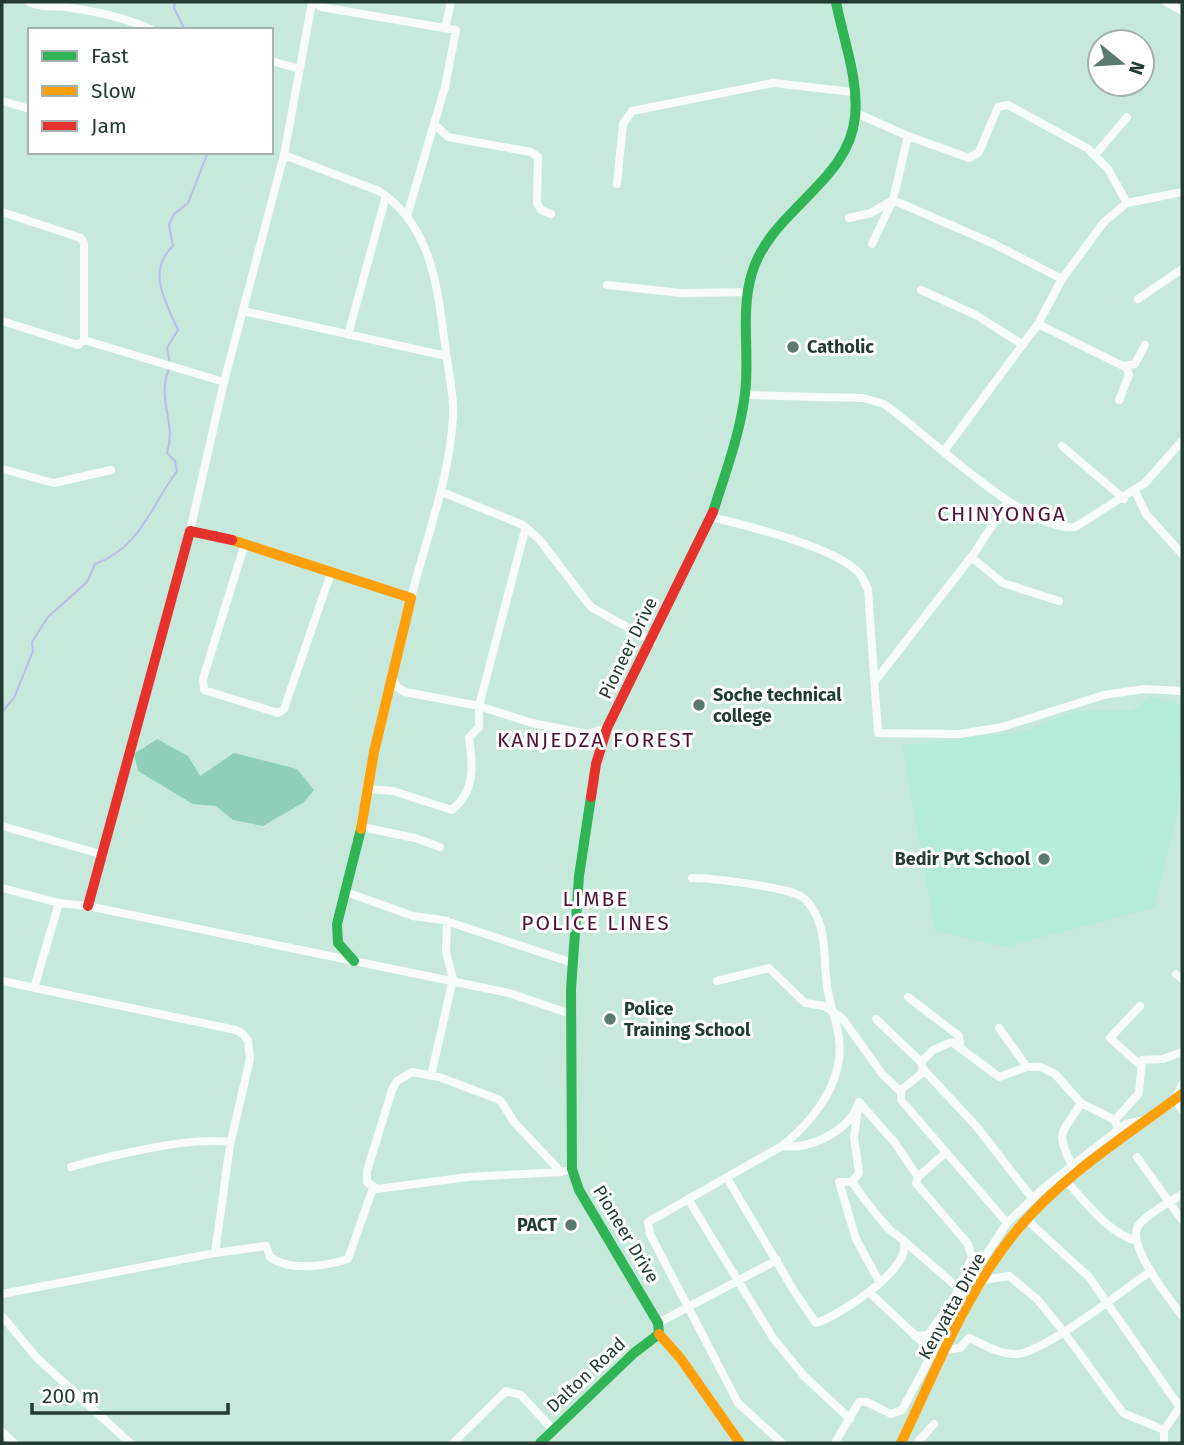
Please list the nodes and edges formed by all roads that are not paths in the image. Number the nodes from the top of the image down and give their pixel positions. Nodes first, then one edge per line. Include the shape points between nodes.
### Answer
1 (29, 2) edge
2 (314, 2) edge
3 (451, 2) edge
4 (836, 2) edge
5 (1166, 2) edge
6 (1182, 11) edge
7 (133, 25) edge
8 (445, 28) junction
9 (273, 62) edge
10 (300, 69) junction
11 (853, 92) junction
12 (2, 101) edge
13 (28, 108) edge
14 (856, 113) junction
15 (1127, 117) dead end
16 (434, 124) junction
17 (908, 136) junction
18 (284, 155) junction
19 (1095, 155) junction
20 (617, 184) dead end
21 (1182, 192) edge
22 (386, 196) junction
23 (893, 200) junction
24 (1127, 203) junction
25 (2, 212) edge
26 (551, 215) dead end
27 (407, 216) junction
28 (849, 218) dead end
29 (872, 244) dead end
30 (1182, 269) edge
31 (1062, 279) junction
32 (607, 285) dead end
33 (920, 290) dead end
34 (748, 292) junction
35 (1138, 299) dead end
36 (243, 311) junction
37 (2, 321) edge
38 (1038, 324) junction
39 (348, 335) junction
40 (84, 340) junction
41 (1023, 345) junction
42 (1145, 345) dead end
43 (446, 356) junction
44 (1124, 366) junction
45 (224, 382) junction
46 (745, 395) junction
47 (1119, 400) dead end
48 (1182, 441) edge
49 (1062, 446) dead end
50 (944, 451) junction
51 (2, 469) edge
52 (111, 470) dead end
53 (1135, 491) junction
54 (442, 492) junction
55 (1124, 499) junction
56 (1008, 501) junction
57 (711, 517) junction
58 (523, 525) junction
59 (190, 531) junction
60 (245, 543) junction
61 (1182, 554) edge
62 (971, 557) junction
63 (331, 573) junction
64 (411, 598) junction
65 (1059, 601) dead end
66 (652, 640) junction
67 (393, 679) junction
68 (875, 681) junction
69 (1182, 691) edge
70 (479, 706) junction
71 (607, 728) junction
72 (368, 789) junction
73 (2, 826) edge
74 (362, 827) junction
75 (440, 847) dead end
76 (104, 855) junction
77 (692, 878) dead end
78 (2, 888) edge
79 (346, 892) junction
80 (59, 903) junction
81 (88, 906) junction
82 (447, 921) junction
83 (354, 961) junction
84 (573, 963) junction
85 (2, 981) edge
86 (450, 981) junction
87 (717, 981) dead end
88 (34, 988) junction
89 (908, 997) dead end
90 (1140, 1006) dead end
91 (834, 1012) junction
92 (571, 1014) junction
93 (876, 1019) dead end
94 (999, 1028) dead end
95 (960, 1045) junction
96 (1182, 1052) edge
97 (1139, 1064) junction
98 (922, 1065) junction
99 (1027, 1066) junction
100 (430, 1076) junction
101 (1182, 1084) edge
102 (900, 1091) junction
103 (1178, 1097) edge
104 (1081, 1103) junction
105 (858, 1107) junction
106 (1182, 1110) edge
107 (1115, 1120) junction
108 (1120, 1136) junction
109 (230, 1142) junction
110 (782, 1146) junction
111 (944, 1154) junction
112 (1138, 1157) dead end
113 (1072, 1165) junction
114 (71, 1167) dead end
115 (566, 1170) junction
116 (918, 1177) junction
117 (727, 1178) junction
118 (852, 1182) junction
119 (1068, 1183) junction
120 (373, 1188) junction
121 (1182, 1194) edge
122 (1032, 1198) junction
123 (688, 1199) junction
124 (1169, 1202) junction
125 (1027, 1220) junction
126 (1182, 1220) edge
127 (1007, 1223) junction
128 (903, 1240) junction
129 (1136, 1241) junction
130 (215, 1252) junction
131 (777, 1260) junction
132 (1151, 1271) junction
133 (737, 1280) junction
134 (983, 1280) junction
135 (880, 1283) junction
136 (957, 1287) junction
137 (869, 1292) junction
138 (2, 1294) edge
139 (1108, 1301) junction
140 (686, 1307) junction
141 (2, 1316) edge
142 (1182, 1316) edge
143 (658, 1329) junction
144 (1063, 1331) junction
145 (915, 1336) junction
146 (941, 1352) junction
147 (1181, 1405) edge
148 (849, 1419) junction
149 (934, 1424) dead end
150 (553, 1430) junction
151 (1164, 1430) junction
152 (2, 1432) edge
153 (14, 1443) edge
154 (130, 1443) edge
155 (453, 1443) edge
156 (540, 1443) edge
157 (740, 1443) edge
158 (782, 1443) edge
159 (835, 1443) edge
160 (901, 1443) edge
161 (917, 1443) edge
162 (1164, 1443) edge

1 - 7 street via 69,7
2 - 8 street via 321,7
2 - 10 street
3 - 8 street
4 - 11 street, Pioneer Drive
5 - 6 street
8 - 16 street via 456,30
9 - 10 street
10 - 18 street
11 - 14 street, Pioneer Drive
11 - 20 street via 773,83 632,111 623,124
12 - 13 street
14 - 17 street
14 - 34 street, Pioneer Drive via 844,153 766,236 752,268
15 - 19 street
16 - 26 street via 448,137 538,157 537,203
16 - 27 street
17 - 19 street via 963,158 975,156 995,111 1003,104
17 - 23 street
18 - 22 street
18 - 36 street
19 - 24 street
21 - 24 street
22 - 27 street
22 - 39 street
23 - 28 street via 871,214
23 - 29 street
23 - 31 street
24 - 31 street via 1097,230
25 - 40 street via 81,238
27 - 43 street via 434,272
30 - 35 street
31 - 38 street
32 - 34 street via 681,293
33 - 41 street via 976,314
34 - 46 street, Pioneer Drive
36 - 39 street
36 - 45 street
37 - 40 street via 78,345
38 - 41 street
38 - 44 street
39 - 43 street
40 - 45 street
41 - 50 street
42 - 44 street via 1135,363
43 - 54 street via 453,418
44 - 47 street via 1129,375
45 - 59 street
46 - 50 street via 873,400 901,415
46 - 57 street, Pioneer Drive
48 - 53 street
49 - 55 street
50 - 56 street
51 - 52 street via 54,483
53 - 55 street
53 - 61 street via 1146,514
54 - 58 street
54 - 64 street
55 - 56 street via 1064,528
56 - 62 street
57 - 66 street, Pioneer Drive
57 - 68 street via 799,543 836,558 859,574 867,589
58 - 66 street via 591,607
58 - 70 street
59 - 60 street
59 - 76 street
60 - 63 street
60 - 63 street via 203,679 204,690 278,713 284,709
62 - 65 street via 1003,583
62 - 68 street
63 - 64 street
64 - 67 street
66 - 71 street, Pioneer Drive
67 - 70 street via 405,692
67 - 72 street
68 - 69 street via 878,733 939,735 1002,727 1104,695 1144,689
70 - 71 street via 588,734
70 - 72 street via 479,727 469,739 474,771 467,792 452,810 393,791
71 - 84 street, Pioneer Drive via 590,797
72 - 74 street
73 - 76 street
74 - 75 street
74 - 79 street
76 - 81 street
77 - 91 street via 802,897 822,932
78 - 80 street
79 - 82 street via 414,916
79 - 83 street via 336,933 338,943
80 - 81 street
80 - 88 street
81 - 83 street
82 - 84 street
82 - 86 street
83 - 86 street
84 - 92 street, Pioneer Drive
85 - 88 street
86 - 92 street via 509,993
86 - 100 street
87 - 91 street via 769,968 805,1003
88 - 109 street via 183,1017 243,1034 250,1059
89 - 95 street via 959,1037
90 - 97 street via 1110,1038
91 - 102 street
91 - 110 street via 840,1035 838,1065 829,1093
92 - 115 street, Pioneer Drive
93 - 98 street
94 - 99 street
95 - 98 street via 940,1045 926,1055
95 - 99 street via 980,1066 999,1077
96 - 97 street via 1163,1059 1145,1058
97 - 107 street via 1139,1093
98 - 102 street via 921,1074
98 - 122 street
99 - 104 street via 1055,1074
100 - 115 street via 500,1100 514,1122
100 - 120 street via 412,1072 397,1081 367,1171 367,1182
101 - 103 street
102 - 111 street via 901,1100
103 - 106 street
103 - 108 street, Kenyatta Drive
104 - 107 street
104 - 113 street via 1060,1136
105 - 110 street via 828,1139
105 - 116 street via 859,1102
105 - 118 street via 854,1137 859,1173
107 - 108 street
108 - 113 street
108 - 119 street, Kenyatta Drive
109 - 114 street via 179,1146
109 - 130 street
110 - 117 street
111 - 116 street
111 - 127 street
112 - 124 street
113 - 122 street
115 - 120 street
115 - 143 street, Pioneer Drive
116 - 136 street via 916,1185 971,1251 969,1268
117 - 123 street
117 - 131 street
118 - 128 street
118 - 135 street via 839,1182 856,1239
119 - 125 street, Kenyatta Drive
119 - 129 street via 1096,1214
120 - 130 street via 348,1259 332,1265 276,1262 266,1246
121 - 124 street
122 - 127 street
123 - 133 street
123 - 140 street via 650,1220 648,1226
124 - 126 street
124 - 129 street via 1140,1224
125 - 134 street, Kenyatta Drive
125 - 139 street via 1089,1276
127 - 146 street via 982,1261
128 - 135 street via 903,1255
128 - 136 street
129 - 132 street
130 - 138 street
131 - 133 street
131 - 137 street via 816,1323
132 - 139 street
132 - 142 street
133 - 140 street
133 - 148 street via 781,1348
134 - 144 street via 1009,1276 1038,1300
134 - 146 street, Kenyatta Drive
135 - 137 street
136 - 145 street via 928,1335
137 - 145 street
139 - 144 street
139 - 147 street
140 - 143 street
140 - 158 street via 738,1403
141 - 154 street via 37,1358
143 - 150 street, Dalton Road
143 - 157 street, Pioneer Drive via 724,1427
144 - 146 street via 1019,1354 969,1338 960,1348
144 - 151 street via 1123,1413
145 - 146 street
146 - 148 street via 900,1413 891,1414 862,1401
146 - 160 street, Kenyatta Drive
147 - 151 street
148 - 159 street
149 - 161 street
150 - 155 street via 521,1395 506,1391
150 - 156 street, Dalton Road
151 - 162 street
152 - 153 street

